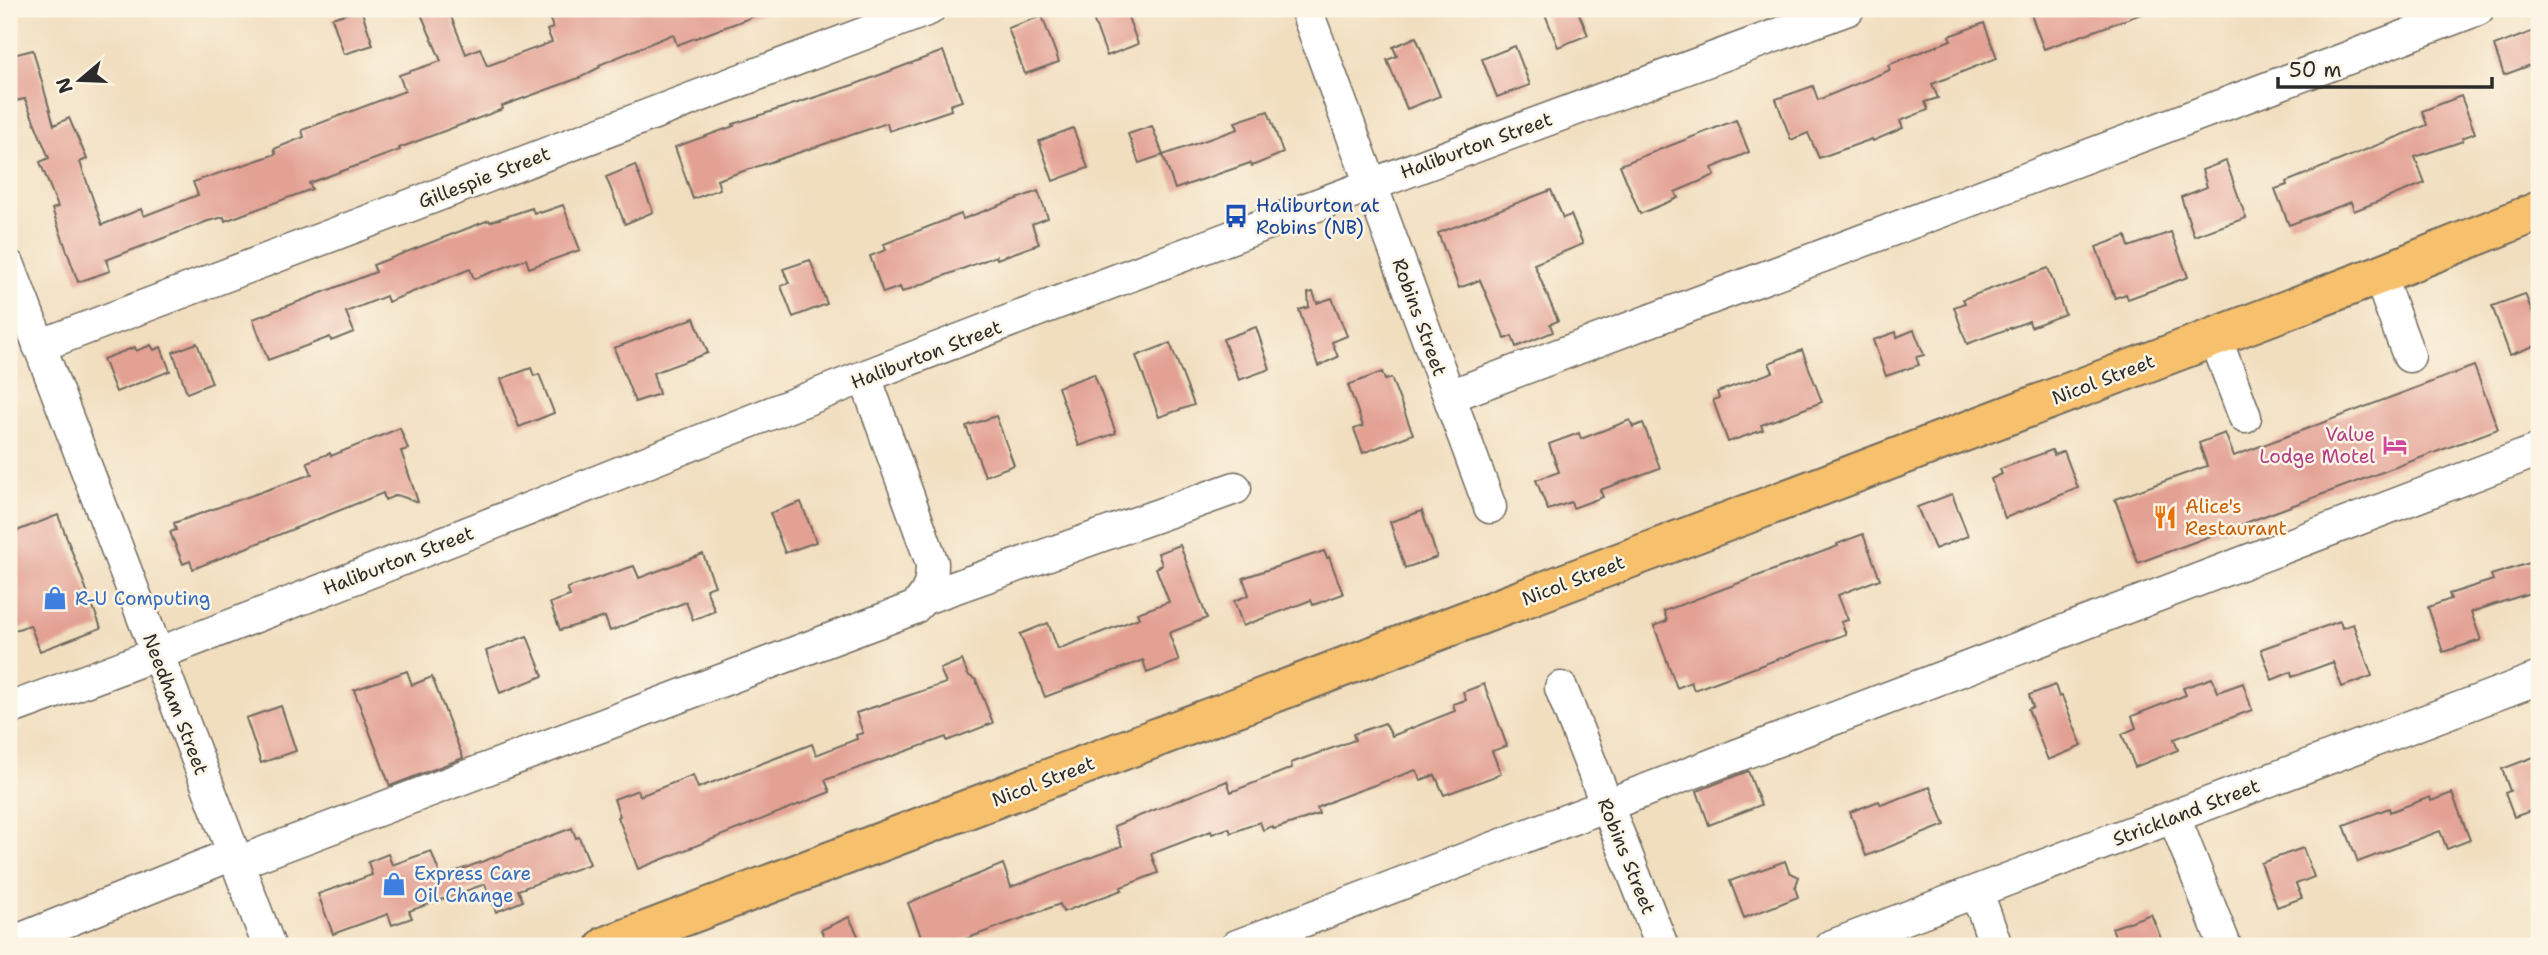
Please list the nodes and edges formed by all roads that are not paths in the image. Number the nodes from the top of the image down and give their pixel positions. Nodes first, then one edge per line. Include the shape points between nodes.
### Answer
1 (929, 9) edge
2 (1306, 9) edge
3 (1848, 9) edge
4 (2478, 9) edge
5 (1371, 184) junction
6 (2539, 211) edge
7 (9, 266) edge
8 (2379, 275) junction
9 (2215, 337) junction
10 (39, 346) junction
11 (2409, 356) dead end
12 (865, 377) junction
13 (1450, 396) junction
14 (2245, 416) dead end
15 (2539, 450) edge
16 (1235, 488) dead end
17 (1490, 507) dead end
18 (925, 598) junction
19 (157, 655) junction
20 (2539, 678) edge
21 (1560, 688) dead end
22 (9, 709) edge
23 (1606, 805) junction
24 (2174, 817) junction
25 (235, 859) junction
26 (1973, 893) junction
27 (9, 944) edge
28 (269, 946) edge
29 (606, 946) edge
30 (1237, 946) edge
31 (1662, 946) edge
32 (1832, 946) edge
33 (1996, 946) edge
34 (2225, 946) edge

1 - 10 street, Gillespie Street
2 - 5 street, Robins Street
3 - 5 street, Haliburton Street
4 - 13 street
5 - 12 street, Haliburton Street
5 - 13 street, Robins Street
6 - 8 highway, Nicol Street
7 - 10 street, Needham Street
8 - 9 highway, Nicol Street
8 - 11 street
9 - 14 street
9 - 29 highway, Nicol Street
10 - 19 street, Needham Street
12 - 18 street via 932,563 932,582
12 - 19 street, Haliburton Street
13 - 17 street, Robins Street
15 - 23 street
16 - 18 street
18 - 25 street via 914,608
19 - 22 street, Haliburton Street
19 - 25 street, Needham Street
20 - 24 street, Strickland Street
21 - 23 street, Robins Street
23 - 30 street
23 - 31 street, Robins Street
24 - 26 street, Strickland Street
24 - 34 street
25 - 27 street
25 - 28 street, Needham Street
26 - 32 street, Strickland Street
26 - 33 street

